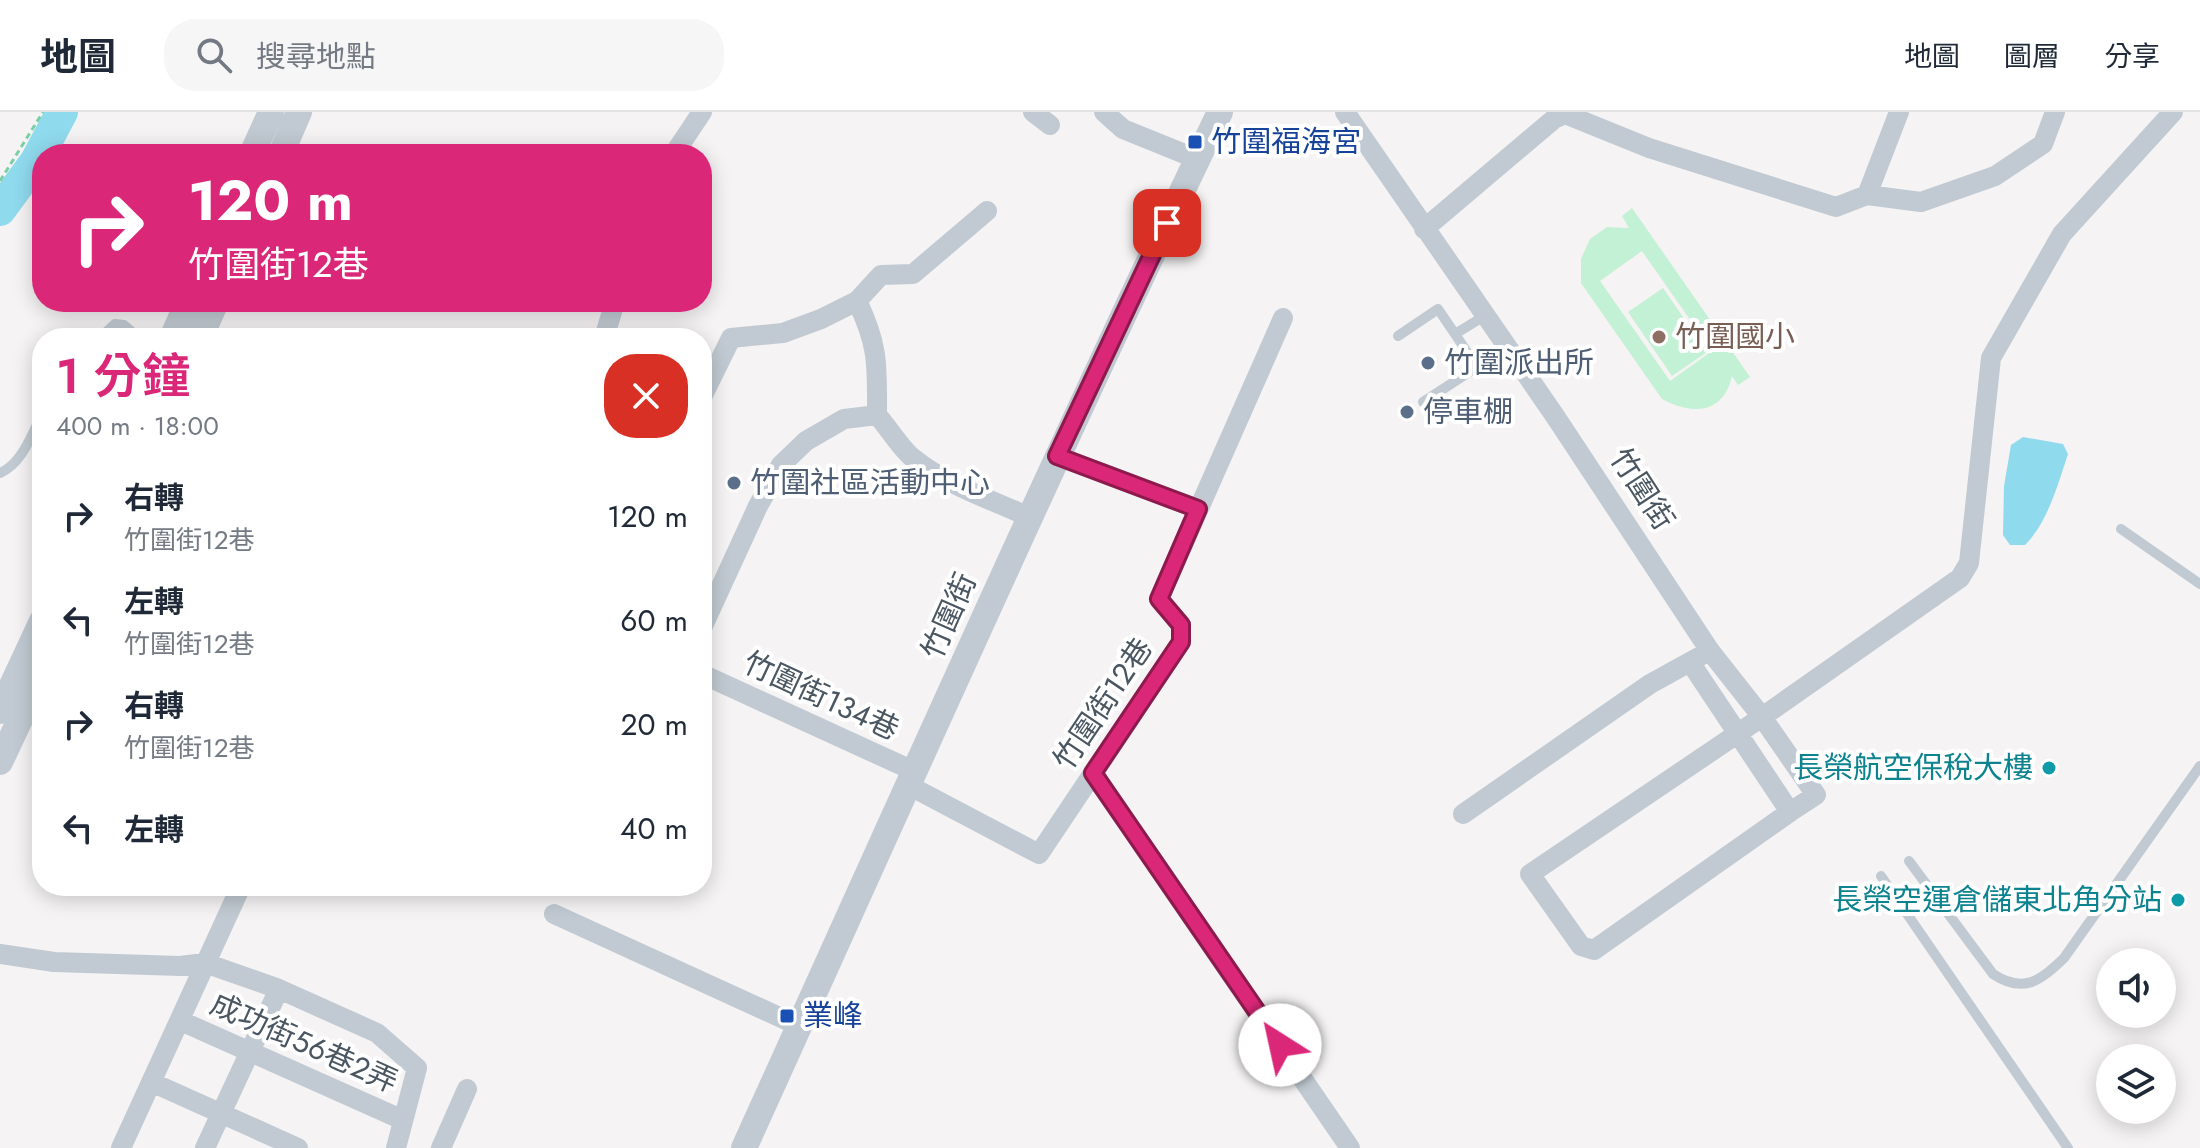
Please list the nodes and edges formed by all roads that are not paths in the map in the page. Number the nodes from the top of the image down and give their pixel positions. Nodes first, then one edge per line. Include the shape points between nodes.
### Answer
1 (271, 112) edge
2 (299, 112) edge
3 (1033, 112) edge
4 (1104, 112) edge
5 (1220, 112) edge
6 (1345, 112) edge
7 (1899, 112) edge
8 (2055, 112) edge
9 (2173, 112) edge
10 (697, 114) edge
11 (1050, 125) dead end
12 (257, 144) edge
13 (285, 144) edge
14 (680, 144) edge
15 (1197, 159) junction
16 (1867, 195) junction
17 (987, 211) dead end
18 (1424, 229) junction
19 (857, 301) junction
20 (1486, 315) junction
21 (1283, 318) dead end
22 (1455, 334) junction
23 (1398, 336) dead end
24 (712, 377) edge
25 (1423, 402) dead end
26 (877, 415) junction
27 (32, 433) edge
28 (1057, 456) junction
29 (0, 473) edge
30 (1198, 509) junction
31 (1029, 517) junction
32 (2121, 529) dead end
33 (2200, 584) edge
34 (712, 606) edge
35 (32, 642) edge
36 (1710, 651) junction
37 (1690, 662) junction
38 (712, 679) edge
39 (32, 694) edge
40 (0, 711) edge
41 (1762, 717) junction
42 (1737, 734) junction
43 (0, 762) edge
44 (2200, 766) edge
45 (1093, 773) junction
46 (912, 778) junction
47 (1790, 812) junction
48 (1463, 814) dead end
49 (1909, 861) dead end
50 (1881, 876) dead end
51 (236, 896) edge
52 (554, 914) dead end
53 (0, 954) edge
54 (205, 963) junction
55 (279, 989) junction
56 (181, 1021) junction
57 (799, 1026) junction
58 (250, 1051) junction
59 (151, 1082) junction
60 (467, 1089) dead end
61 (221, 1114) junction
62 (403, 1120) junction
63 (125, 1147) edge
64 (205, 1148) edge
65 (298, 1148) edge
66 (396, 1148) edge
67 (441, 1148) edge
68 (744, 1148) edge
69 (1350, 1148) edge
70 (2068, 1148) edge

1 - 12 street
2 - 13 street
3 - 11 street
4 - 15 street via 1123,129
5 - 15 street, 竹圍街
6 - 18 street, 竹圍街
7 - 16 street
8 - 16 street via 2043,144 1995,176 1921,202
9 - 41 street via 2062,234 1991,358 1969,563 1960,578
10 - 14 street
15 - 28 street, 竹圍街
16 - 18 street via 1836,207 1649,148 1565,114
17 - 19 street via 913,274 881,275
18 - 20 street, 竹圍街
19 - 24 street via 783,333 731,338
19 - 26 street via 872,333
20 - 22 lane
20 - 36 street, 竹圍街
21 - 30 street, 竹圍街12巷
22 - 23 lane via 1438,309
22 - 25 lane via 1477,367
26 - 31 street via 909,456 939,477
26 - 34 street via 844,419 806,441 781,465
27 - 29 lane via 11,467
28 - 30 street
28 - 31 street, 竹圍街
30 - 45 street, 竹圍街12巷 via 1159,599 1181,625 1181,642
31 - 46 street, 竹圍街
32 - 33 lane
35 - 40 street
36 - 37 street
36 - 41 street, 竹圍街
37 - 42 street
37 - 48 street
38 - 46 street, 竹圍街134巷
39 - 43 street
41 - 42 street
41 - 47 street, 竹圍街 via 1816,795
42 - 47 street
42 - 47 street via 1530,874 1581,946 1594,950
44 - 49 lane via 2064,958 2036,981 2020,985 1993,974
45 - 46 street, 竹圍街12巷 via 1039,854
45 - 69 street
46 - 57 street, 竹圍街
50 - 70 lane
51 - 54 street
52 - 57 street
53 - 54 street via 54,962
54 - 55 street
54 - 56 street
55 - 58 street
55 - 62 street via 377,1033 417,1068
56 - 58 street, 成功街56巷2弄
56 - 59 street
57 - 68 street, 竹圍街
58 - 61 street
58 - 62 street, 成功街56巷2弄
59 - 61 street
59 - 63 street
60 - 67 street
61 - 64 street
61 - 65 street
62 - 66 street

